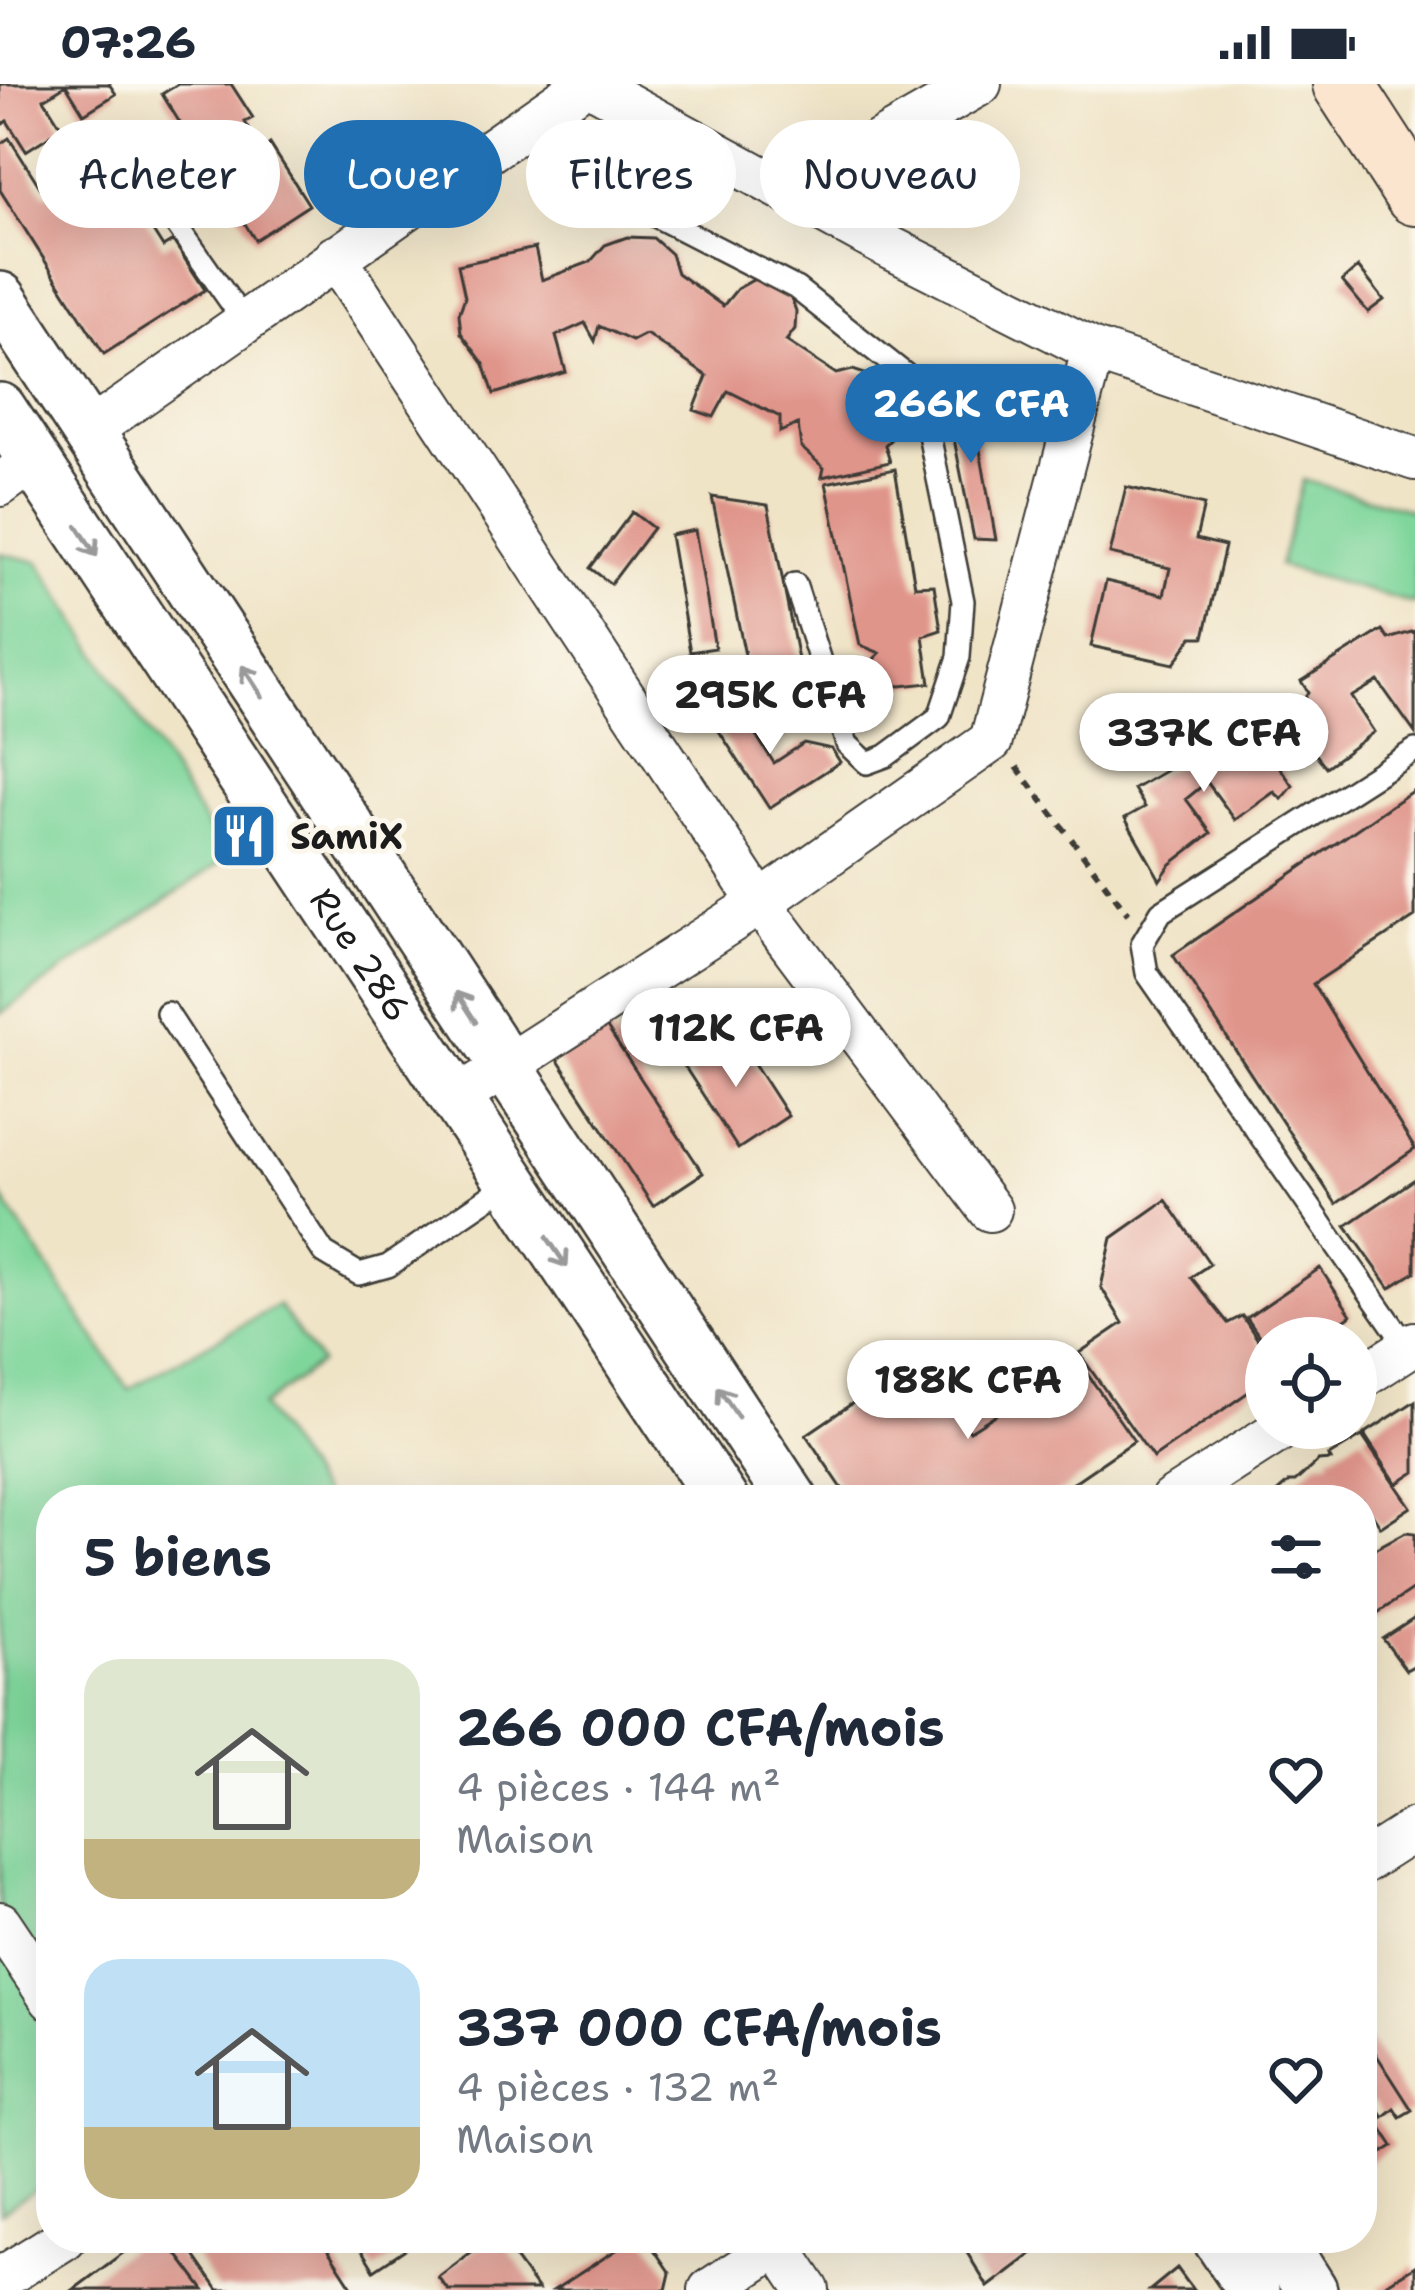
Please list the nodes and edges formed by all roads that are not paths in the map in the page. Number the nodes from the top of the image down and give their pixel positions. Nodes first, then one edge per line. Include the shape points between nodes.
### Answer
1 (587, 84) edge
2 (980, 84) edge
3 (1343, 84) edge
4 (916, 101) edge
5 (890, 120) edge
6 (520, 129) junction
7 (760, 177) edge
8 (1415, 195) edge
9 (179, 228) edge
10 (857, 228) edge
11 (335, 257) junction
12 (0, 298) edge
13 (244, 321) junction
14 (1093, 350) junction
15 (0, 409) edge
16 (88, 432) junction
17 (1415, 459) edge
18 (11, 476) edge
19 (795, 584) dead end
20 (1415, 750) edge
21 (760, 903) junction
22 (167, 1013) dead end
23 (504, 1066) junction
24 (454, 1099) junction
25 (510, 1183) junction
26 (990, 1210) dead end
27 (1412, 1346) edge
28 (1377, 1368) edge
29 (1251, 1449) edge
30 (712, 1485) edge
31 (782, 1485) edge
32 (1195, 1485) edge
33 (1415, 1829) edge
34 (1377, 1853) edge
35 (0, 1923) edge
36 (36, 1977) edge
37 (41, 2253) edge
38 (766, 2253) edge
39 (789, 2253) edge
40 (1228, 2253) edge
41 (1288, 2253) edge
42 (0, 2279) edge
43 (710, 2290) edge
44 (808, 2290) edge
45 (1252, 2290) edge
46 (1311, 2290) edge

1 - 6 street
1 - 7 street
2 - 4 street
3 - 8 main road
4 - 5 street
6 - 11 street
6 - 19 lane via 622,199 796,288 906,375 925,415 964,601 959,657 939,717 867,763 847,744
9 - 13 lane
10 - 14 street
11 - 13 street
11 - 21 street
12 - 16 street
13 - 16 street
14 - 17 street
14 - 21 street via 992,741
15 - 18 street, Rue 286
23 -> 16 street
18 -> 24 street, Rue 286
20 - 27 lane via 1161,912 1142,944 1148,973
21 - 23 street
21 - 26 street
22 - 25 lane via 325,1253 359,1274 388,1267
23 - 24 street
31 -> 23 street
24 - 25 street, Rue 286
25 -> 30 street, Rue 286
27 - 28 street
29 - 32 street
33 - 34 street
35 - 36 street
37 - 42 street
38 - 43 street
39 - 44 street
40 - 45 street
41 - 46 street

